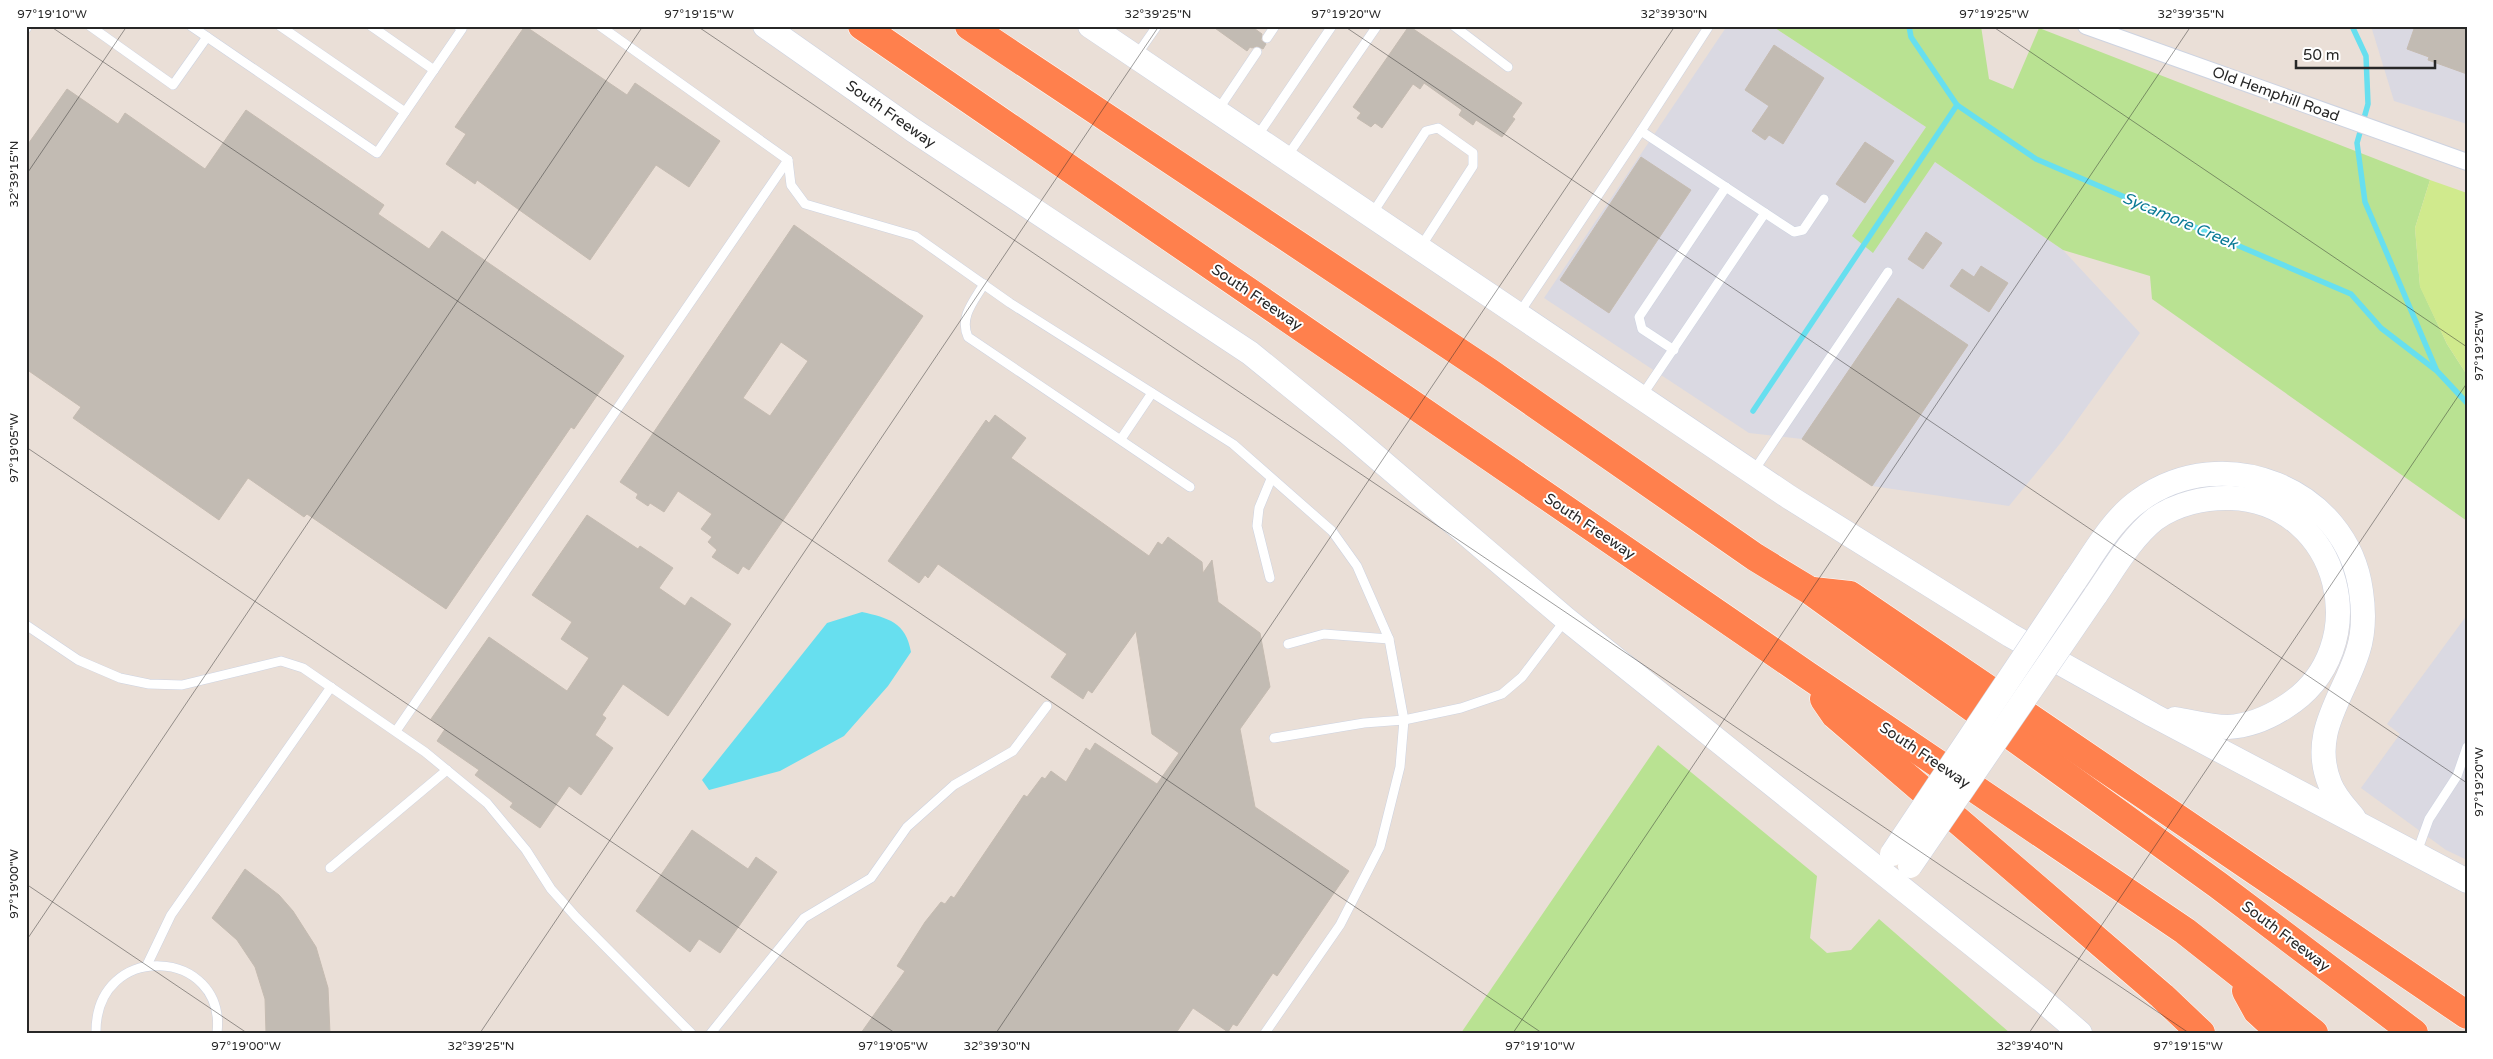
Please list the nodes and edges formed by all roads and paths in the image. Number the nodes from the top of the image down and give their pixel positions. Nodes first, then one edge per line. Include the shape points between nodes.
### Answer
1 (90, 26) edge
2 (191, 26) edge
3 (280, 26) edge
4 (371, 26) edge
5 (458, 26) edge
6 (600, 26) edge
7 (765, 26) edge
8 (862, 26) edge
9 (969, 26) edge
10 (1158, 26) edge
11 (1275, 26) edge
12 (1332, 26) edge
13 (1377, 26) edge
14 (1454, 26) edge
15 (1709, 26) edge
16 (1095, 28) edge
17 (2096, 28) edge
18 (207, 37) junction
19 (1267, 38) dead end
20 (1257, 52) dead end
21 (1135, 57) junction
22 (1508, 67) dead end
23 (434, 70) junction
24 (405, 112) junction
25 (1217, 112) junction
26 (1640, 131) junction
27 (1256, 138) junction
28 (1285, 158) junction
29 (788, 160) junction
30 (2467, 162) edge
31 (1726, 187) junction
32 (1824, 199) dead end
33 (1765, 213) junction
34 (1371, 216) junction
35 (1419, 248) junction
36 (1888, 272) dead end
37 (984, 284) junction
38 (1518, 315) junction
39 (1674, 350) junction
40 (1152, 393) junction
41 (1641, 397) junction
42 (1121, 439) junction
43 (1753, 472) junction
44 (1271, 479) junction
45 (1190, 487) dead end
46 (1270, 578) dead end
47 (1809, 590) junction
48 (1566, 619) junction
49 (26, 625) edge
50 (1389, 639) junction
51 (1288, 644) dead end
52 (1807, 675) junction
53 (331, 687) junction
54 (1048, 706) dead end
55 (2153, 715) junction
56 (1404, 720) junction
57 (396, 731) junction
58 (1274, 738) dead end
59 (2467, 747) edge
60 (447, 770) junction
61 (2360, 825) junction
62 (2416, 854) junction
63 (330, 868) dead end
64 (1894, 869) junction
65 (2467, 881) edge
66 (147, 965) junction
67 (2234, 970) junction
68 (2467, 1015) edge
69 (96, 1033) edge
70 (217, 1033) edge
71 (691, 1033) edge
72 (711, 1033) edge
73 (1265, 1033) edge
74 (2080, 1033) edge
75 (2201, 1033) edge
76 (2282, 1033) edge
77 (2314, 1033) edge
78 (2414, 1033) edge

1 - 18 lane via 173,85
2 - 18 lane
3 - 24 lane
4 - 23 lane
5 - 23 lane via 462,29
6 - 29 lane
7 - 48 main road, South Freeway via 913,130 1250,353
8 - 52 highway, South Freeway
9 - 47 highway, South Freeway via 1489,372 1755,557
10 - 21 lane
11 - 19 lane
12 - 27 lane
13 - 28 lane
14 - 22 lane
15 - 26 lane
16 - 21 main road
17 - 30 street, Old Hemphill Road
18 - 24 lane via 377,152
20 - 25 lane
21 - 25 main road
23 - 24 lane
25 - 27 main road
26 - 31 lane
26 - 38 lane
27 - 28 main road
28 - 34 main road
29 - 37 lane via 791,184 805,204 915,236
29 - 57 lane
31 - 33 lane
31 - 39 lane via 1639,317 1642,329
32 - 33 lane via 1802,230 1794,232
33 - 39 lane
34 - 35 main road
34 - 35 lane via 1426,131 1438,128 1473,153 1473,166
35 - 38 main road
36 - 43 lane
37 - 40 lane
37 - 42 lane via 966,313 963,327 968,337
38 - 41 main road
39 - 41 lane
40 - 42 lane
40 - 44 lane via 1233,444
41 - 43 main road
42 - 45 lane
43 - 55 main road via 2010,634
44 - 46 lane via 1259,508 1257,526
44 - 50 lane via 1332,531 1357,566
47 - 68 highway via 1850,595
47 - 78 highway, South Freeway via 2218,885
48 - 56 lane via 1522,677 1502,694 1461,708
48 - 64 main road, South Freeway
49 - 53 lane via 78,660 120,678 149,684 182,685 281,661 303,668
50 - 51 lane via 1324,634
50 - 56 lane
52 - 67 highway, South Freeway via 2185,931
52 - 75 highway via 1836,715
53 - 57 lane
53 - 66 lane via 172,915
54 - 72 lane via 1012,751 954,785 907,827 871,878 804,918
55 - 61 main road
55 - 64 main road, bridge via 2214,726 2245,725 2277,712 2306,692 2318,677 2327,662 2338,628 2338,598 2330,568 2312,538 2276,510 2251,500 2220,497 2168,512 2146,527
56 - 58 lane via 1364,723
56 - 73 lane via 1400,767 1380,847 1340,925
57 - 60 lane
59 - 62 lane via 2457,776 2430,819
60 - 63 lane
60 - 71 lane via 487,803 526,850 557,896
61 - 62 main road
61 - 64 main road, bridge via 2330,785 2324,749 2329,718 2360,642 2363,617 2361,589 2354,561 2330,522 2306,501 2274,482 2238,473 2205,474 2168,484 2138,500 2125,513 2074,582
62 - 65 main road
64 - 74 main road, South Freeway
66 - 69 lane via 128,972 113,983 102,999 96,1017
66 - 70 lane via 186,972 203,985 214,1002
67 - 76 highway via 2257,1011
67 - 77 highway, South Freeway

